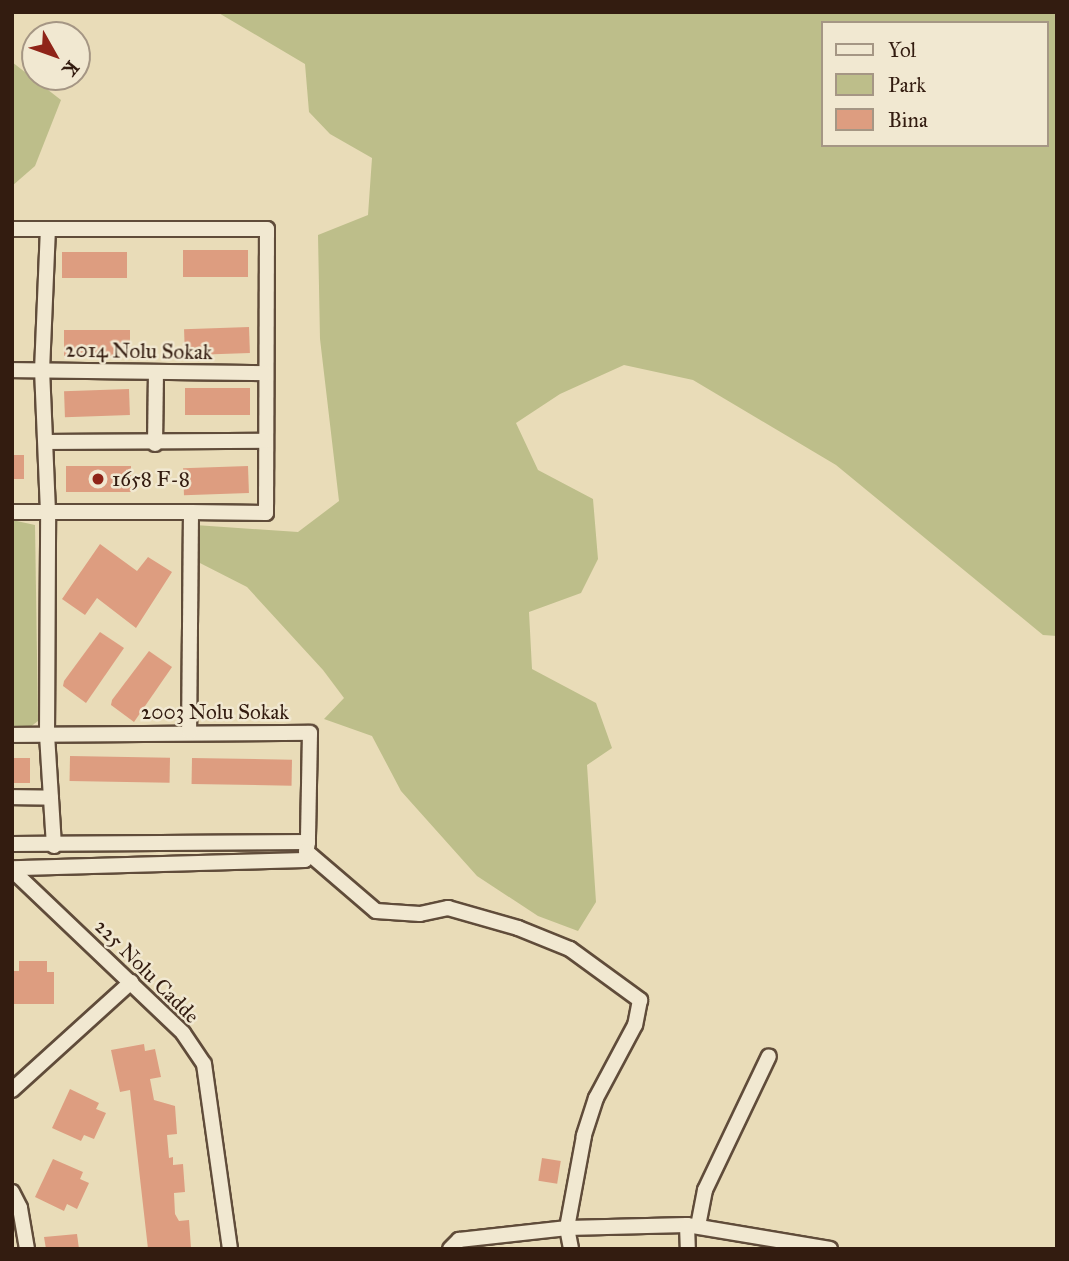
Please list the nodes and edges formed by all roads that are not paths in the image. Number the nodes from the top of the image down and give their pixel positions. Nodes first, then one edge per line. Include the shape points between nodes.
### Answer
1 (12, 229) edge
2 (48, 230) junction
3 (12, 370) edge
4 (42, 371) junction
5 (156, 372) junction
6 (265, 373) junction
7 (266, 441) junction
8 (47, 442) junction
9 (155, 444) junction
10 (12, 512) edge
11 (48, 512) junction
12 (191, 512) junction
13 (190, 732) junction
14 (12, 735) edge
15 (47, 735) junction
16 (12, 797) edge
17 (51, 797) junction
18 (37, 843) junction
19 (12, 844) edge
20 (54, 846) junction
21 (307, 846) junction
22 (16, 868) edge
23 (131, 982) junction
24 (769, 1056) dead end
25 (12, 1090) edge
26 (12, 1192) edge
27 (693, 1226) junction
28 (567, 1228) junction
29 (27, 1249) edge
30 (230, 1249) edge
31 (450, 1249) edge
32 (570, 1249) edge
33 (688, 1249) edge
34 (830, 1249) edge

1 - 2 street
2 - 4 street
2 - 6 street via 267,229
3 - 4 street, 2014 Nolu Sokak
4 - 5 street, 2014 Nolu Sokak
4 - 8 street
5 - 6 street, 2014 Nolu Sokak
5 - 9 street
6 - 7 street
7 - 9 street
7 - 12 street via 266,513
8 - 9 street
8 - 11 street
10 - 11 street
11 - 12 street
11 - 15 street
12 - 13 street
13 - 15 street, 2003 Nolu Sokak
13 - 21 street, 2003 Nolu Sokak via 310,733
14 - 15 street, 2003 Nolu Sokak
15 - 17 street
16 - 17 street
17 - 20 street
18 - 19 street
18 - 20 street
18 - 22 street
20 - 21 street
21 - 22 street via 305,860
21 - 28 street via 376,911 420,914 448,908 519,928 570,949 640,1000 635,1025 596,1098
22 - 23 street, 225 Nolu Cadde
23 - 25 street
23 - 30 street, 225 Nolu Cadde via 183,1033 204,1064
24 - 27 street via 705,1190
26 - 29 street via 20,1208
27 - 28 street
27 - 33 street
27 - 34 street
28 - 31 street via 459,1240
28 - 32 street

